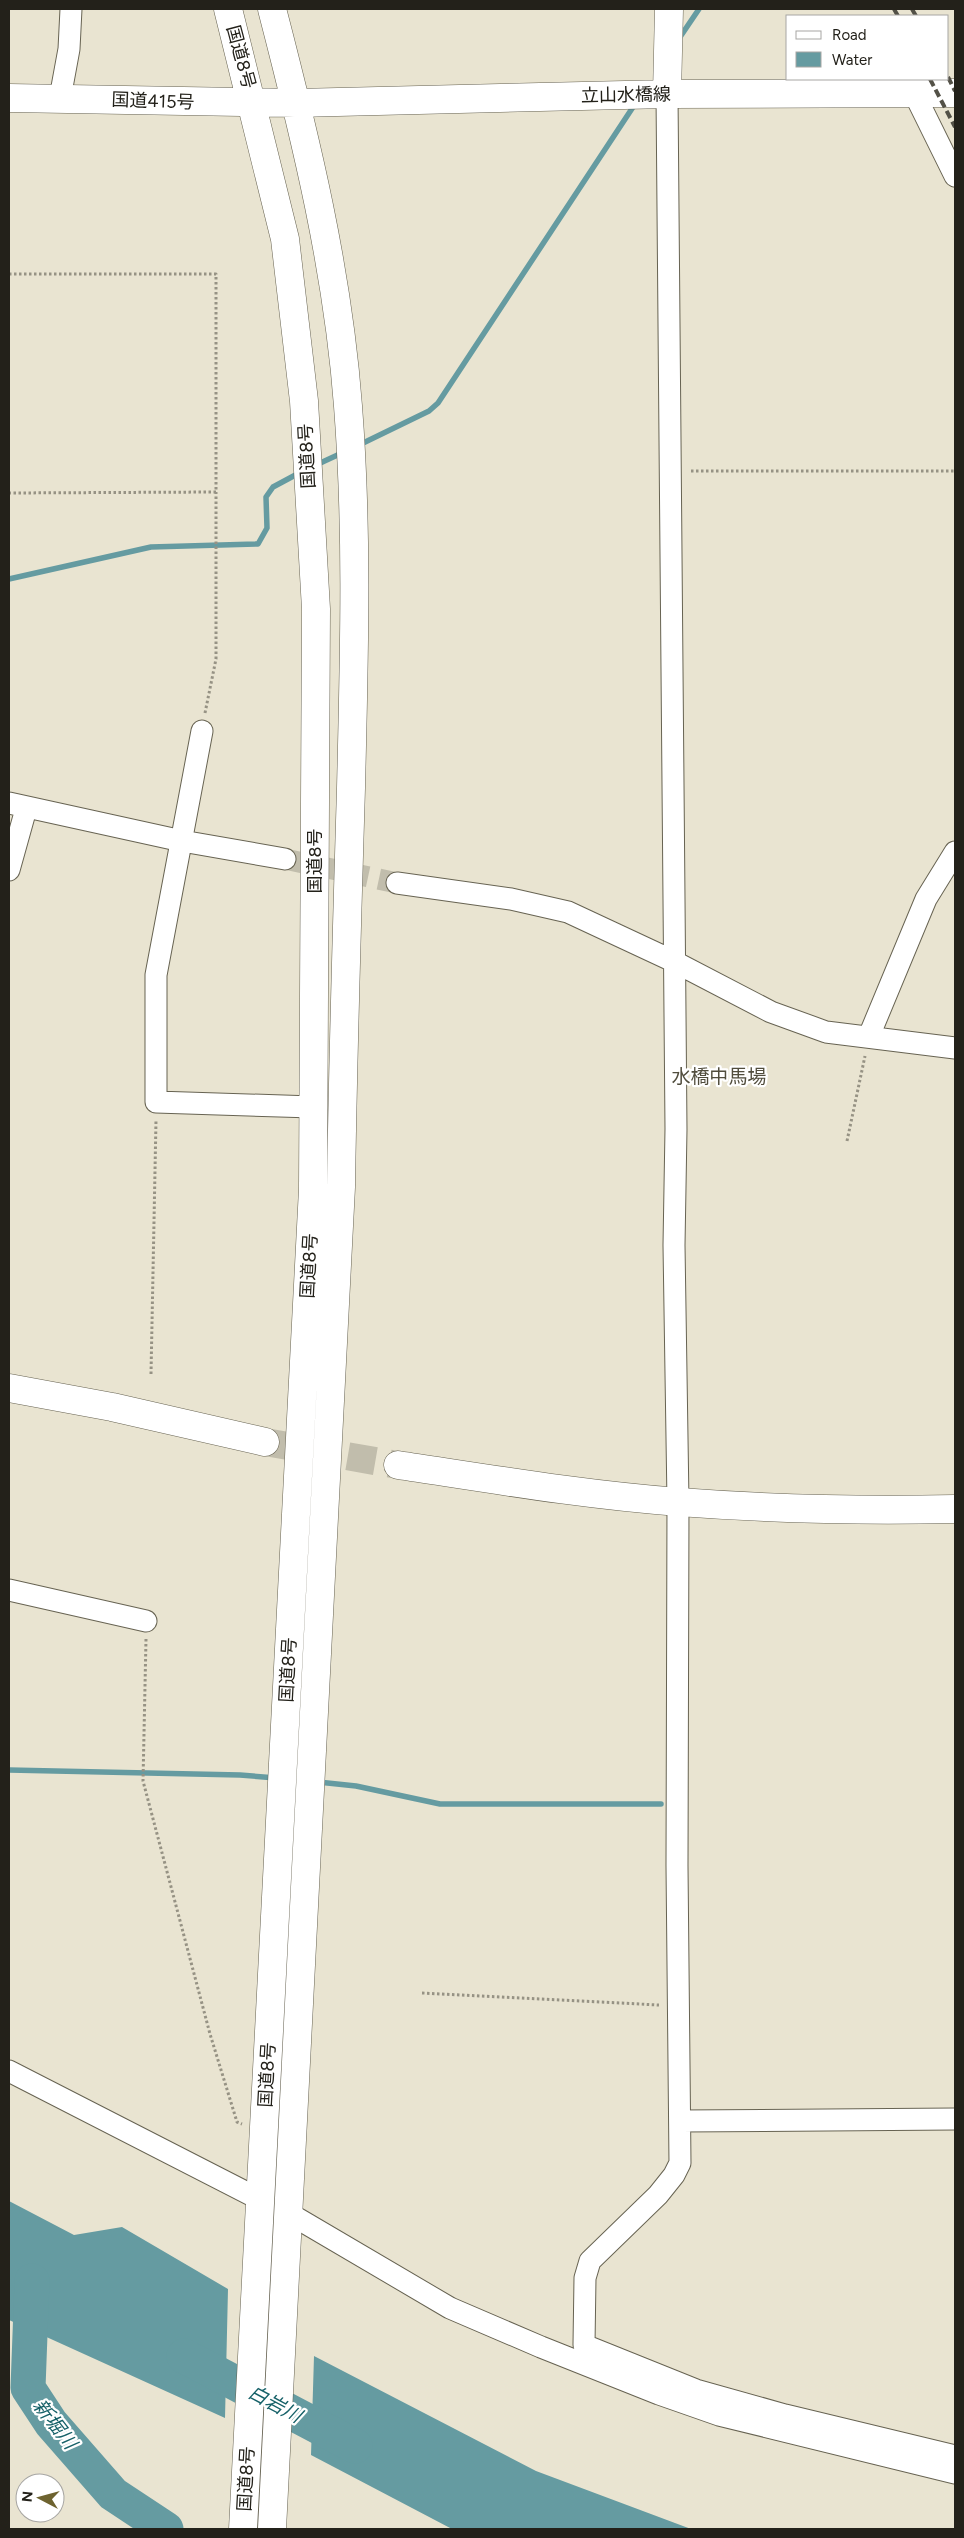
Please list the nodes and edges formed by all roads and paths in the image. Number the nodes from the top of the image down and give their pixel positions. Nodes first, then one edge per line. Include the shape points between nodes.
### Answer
1 (71, 9) edge
2 (228, 9) edge
3 (272, 9) edge
4 (669, 9) edge
5 (914, 93) junction
6 (955, 93) edge
7 (667, 94) junction
8 (9, 98) edge
9 (60, 98) junction
10 (296, 103) junction
11 (253, 104) junction
12 (955, 176) edge
13 (9, 274) edge
14 (670, 471) junction
15 (955, 471) edge
16 (216, 492) junction
17 (9, 493) edge
18 (202, 731) joint
19 (17, 806) edge
20 (182, 841) junction
21 (955, 852) edge
22 (285, 859) tunnel mouth
23 (9, 870) edge
24 (397, 883) tunnel mouth
25 (673, 961) junction
26 (869, 1036) junction
27 (955, 1048) edge
28 (156, 1102) junction
29 (313, 1107) junction
30 (847, 1141) dead end
31 (151, 1374) dead end
32 (9, 1388) edge
33 (265, 1442) tunnel mouth
34 (398, 1465) tunnel mouth
35 (678, 1502) junction
36 (955, 1509) edge
37 (9, 1590) edge
38 (146, 1621) joint
39 (422, 1993) dead end
40 (680, 2006) junction
41 (9, 2071) edge
42 (955, 2119) edge
43 (680, 2121) junction
44 (264, 2132) junction
45 (260, 2212) junction
46 (289, 2220) junction
47 (955, 2456) edge
48 (955, 2473) edge
49 (243, 2529) edge
50 (272, 2529) edge

1 - 9 street via 70,49
2 - 11 main road, 国道8号
3 - 10 main road, 国道8号
4 - 7 main road
5 - 6 main road, 立山水橋線
5 - 7 main road, 立山水橋線
5 - 12 street
7 - 10 main road, 立山水橋線
7 - 14 street
8 - 9 main road, 国道415号
9 - 11 main road, 国道415号
10 - 11 main road, 国道415号
10 - 46 main road, 国道8号 via 326,231 348,403 355,609 342,1187
11 - 29 main road, 国道8号 via 285,239 304,401 316,609
13 - 16 path via 216,274
14 - 15 path
14 - 25 street
16 - 17 path
16 - 18 path via 216,659
18 - 20 street
19 - 20 street
19 - 23 street
20 - 22 street
20 - 28 street via 156,975
21 - 26 street via 926,899
24 - 25 street via 511,899 568,912
25 - 26 street via 771,1012 826,1032
25 - 35 street
26 - 27 street
26 - 30 path
28 - 29 street
28 - 31 path
29 - 44 main road, 国道8号 via 313,1189
32 - 33 main road via 112,1407
34 - 35 main road via 551,1488
35 - 36 main road via 870,1511
35 - 40 street
37 - 38 street
38 - 44 path via 143,1781 210,2034 237,2122
39 - 40 path
40 - 43 street
41 - 45 street
42 - 43 street
43 - 47 street via 680,2162 674,2176 590,2261 585,2278 584,2346 696,2390
44 - 45 main road, 国道8号
45 - 49 main road, 国道8号
46 - 48 street via 450,2308 659,2394 719,2415
46 - 50 main road, 国道8号

